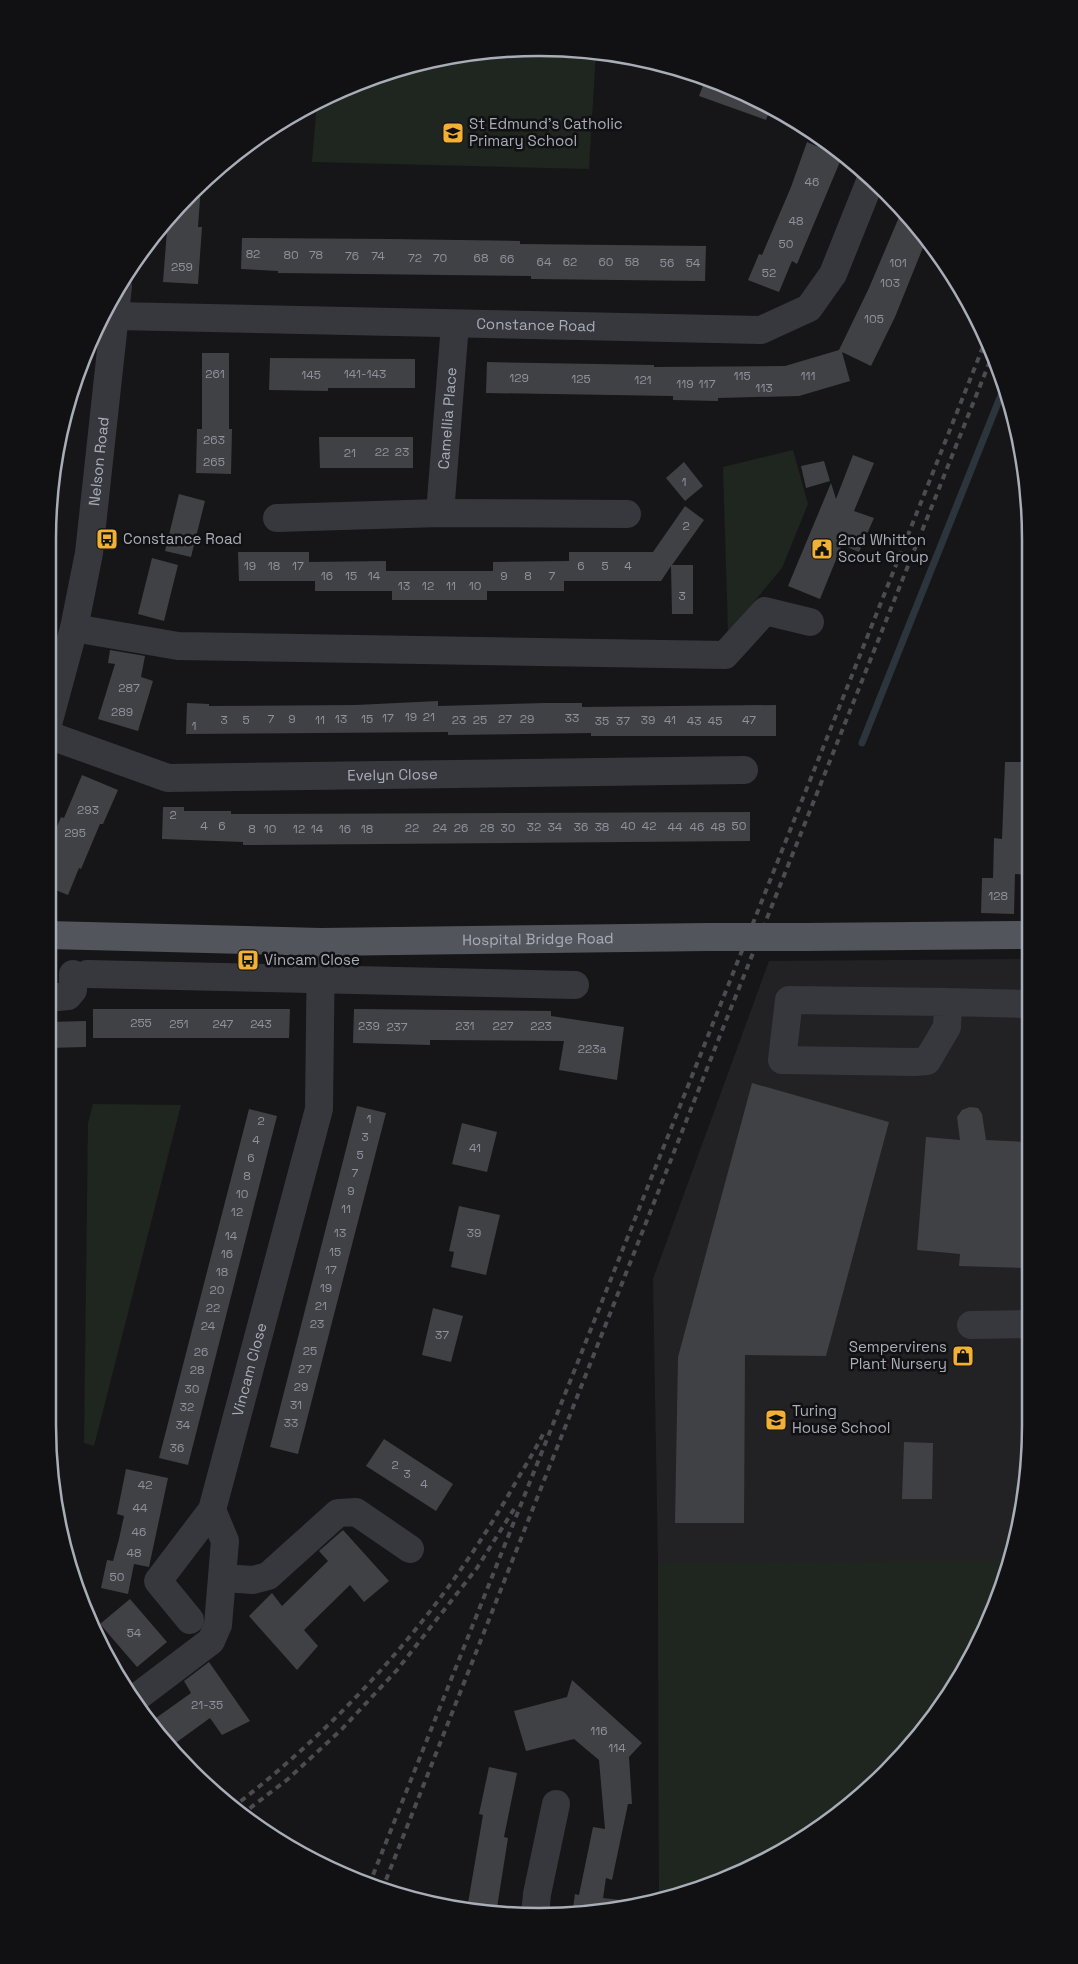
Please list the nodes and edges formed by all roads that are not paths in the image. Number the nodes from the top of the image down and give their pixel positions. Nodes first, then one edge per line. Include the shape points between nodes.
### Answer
1 (868, 187) edge
2 (117, 306) edge
3 (116, 316) junction
4 (455, 324) junction
5 (440, 512) junction
6 (627, 514) dead end
7 (277, 518) dead end
8 (810, 622) dead end
9 (74, 628) junction
10 (56, 670) edge
11 (56, 738) edge
12 (744, 770) dead end
13 (56, 935) edge
14 (1022, 935) edge
15 (321, 942) junction
16 (322, 980) junction
17 (576, 985) dead end
18 (56, 997) edge
19 (948, 1002) junction
20 (1022, 1004) edge
21 (1022, 1324) edge
22 (971, 1325) dead end
23 (212, 1510) junction
24 (410, 1549) dead end
25 (222, 1578) junction
26 (190, 1620) dead end
27 (139, 1695) edge
28 (556, 1804) dead end
29 (536, 1908) edge

1 - 4 street, Constance Road via 833,274 809,308 762,330
2 - 3 street, Nelson Road
3 - 4 street, Constance Road
3 - 9 street, Nelson Road via 89,553
4 - 5 street, Camellia Place
5 - 6 street
5 - 7 street
8 - 9 street via 765,611 725,656 178,646
9 - 10 street, Nelson Road
11 - 12 street, Evelyn Close via 168,778
13 - 15 main road, Hospital Bridge Road
14 - 15 main road, Hospital Bridge Road, bridge
15 - 16 street, Vincam Close
16 - 17 street
16 - 18 street via 80,974 68,996
16 - 23 street, Vincam Close via 319,1109
19 - 19 street via 947,1027 927,1061 782,1060 789,1000
19 - 20 street
21 - 22 street
23 - 25 street via 225,1540
23 - 26 street, Vincam Close via 158,1581
24 - 25 street via 356,1512 338,1513 268,1576 253,1580
25 - 27 street via 218,1625 211,1641
28 - 29 street

